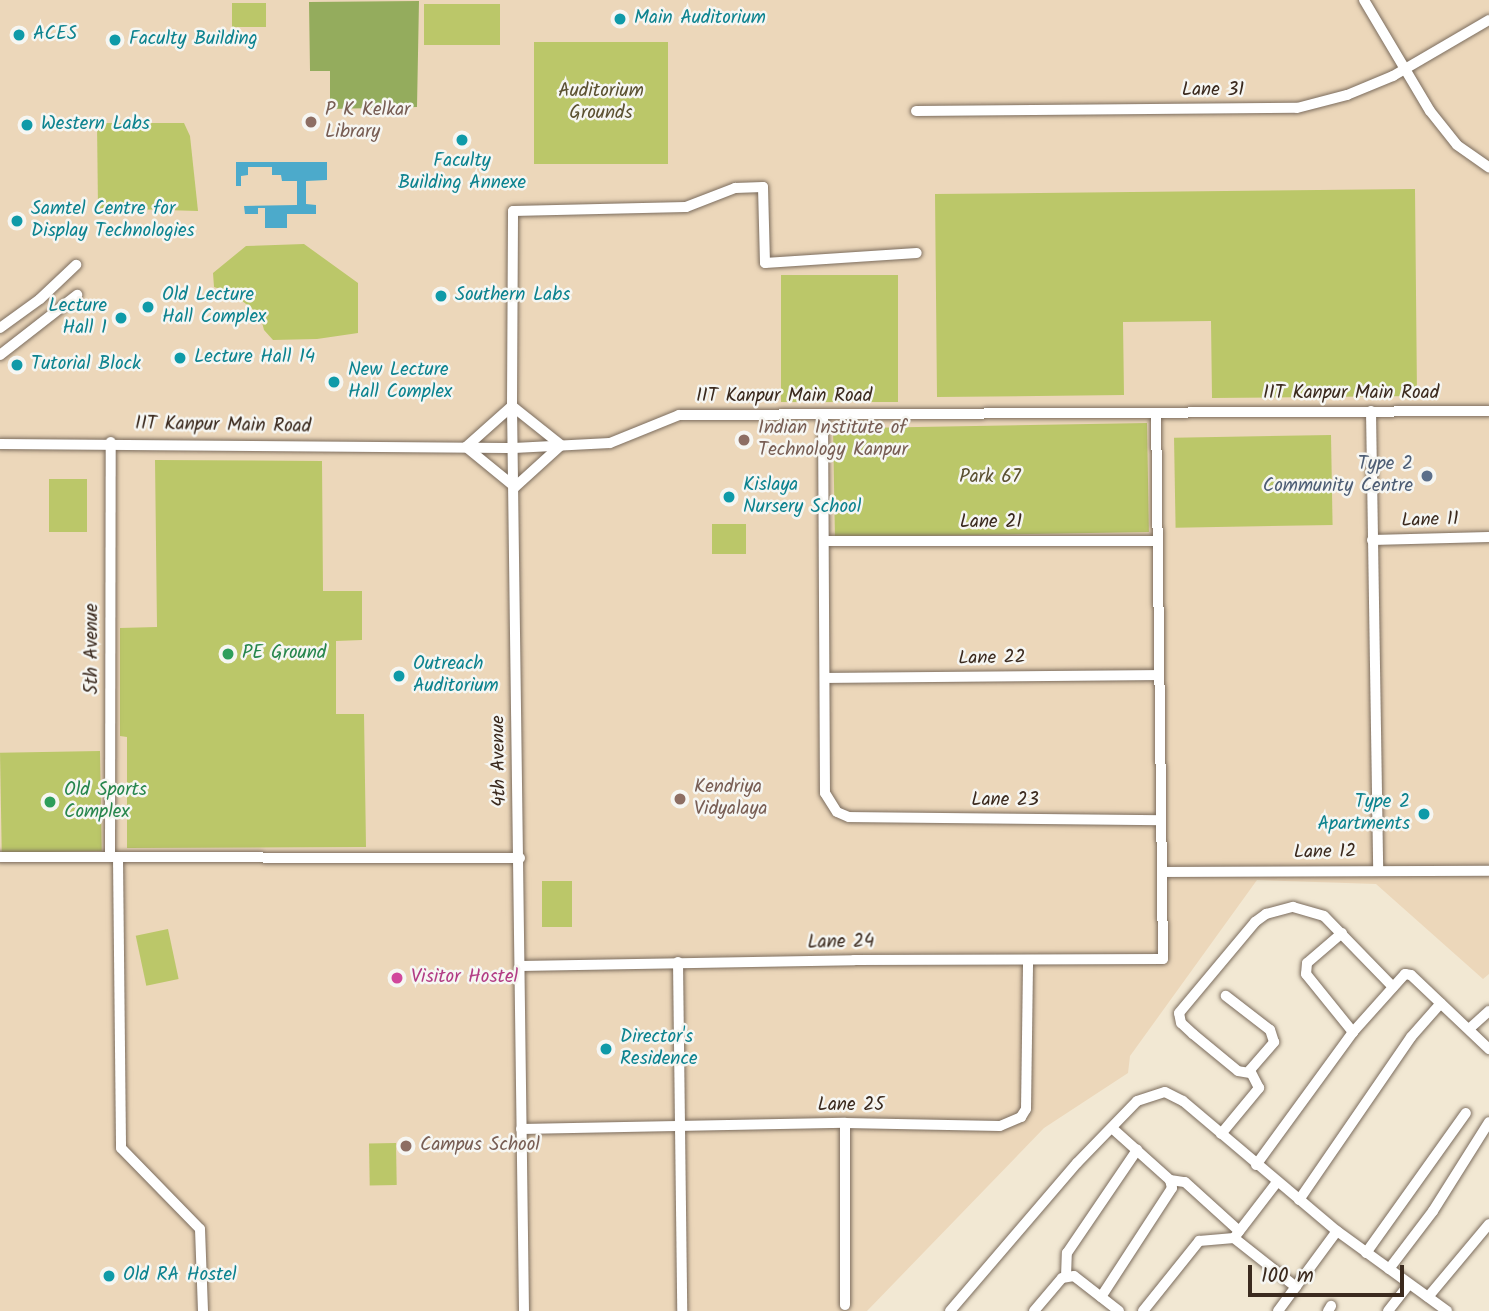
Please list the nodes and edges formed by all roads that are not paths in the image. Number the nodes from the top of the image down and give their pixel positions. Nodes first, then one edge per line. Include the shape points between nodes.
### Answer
1 (1364, 0) edge
2 (1489, 20) edge
3 (1405, 70) junction
4 (916, 111) dead end
5 (1489, 167) edge
6 (917, 253) dead end
7 (76, 265) dead end
8 (77, 295) dead end
9 (0, 328) edge
10 (0, 355) edge
11 (512, 406) junction
12 (1371, 411) junction
13 (1489, 411) edge
14 (1156, 413) junction
15 (823, 414) junction
16 (111, 442) junction
17 (0, 443) edge
18 (561, 445) junction
19 (466, 447) junction
20 (514, 448) junction
21 (515, 487) junction
22 (1489, 537) edge
23 (1372, 540) junction
24 (824, 541) junction
25 (1158, 541) junction
26 (1159, 674) junction
27 (825, 678) junction
28 (1159, 820) junction
29 (0, 857) edge
30 (114, 857) junction
31 (520, 858) junction
32 (1378, 870) junction
33 (1489, 871) edge
34 (1162, 872) junction
35 (1342, 933) junction
36 (1028, 960) junction
37 (678, 962) junction
38 (520, 966) junction
39 (1393, 987) junction
40 (1226, 996) dead end
41 (1441, 1003) junction
42 (1489, 1011) edge
43 (1469, 1029) junction
44 (1353, 1032) junction
45 (1489, 1049) edge
46 (1250, 1073) junction
47 (1466, 1113) dead end
48 (1489, 1122) edge
49 (845, 1123) junction
50 (680, 1125) junction
51 (1112, 1128) junction
52 (521, 1129) junction
53 (1221, 1134) junction
54 (1137, 1150) junction
55 (1255, 1165) junction
56 (1170, 1180) junction
57 (1277, 1182) junction
58 (1299, 1200) junction
59 (1489, 1224) edge
60 (1337, 1231) junction
61 (1236, 1234) junction
62 (1366, 1253) junction
63 (1389, 1269) junction
64 (1066, 1277) junction
65 (1409, 1284) junction
66 (1296, 1287) junction
67 (1101, 1297) junction
68 (1428, 1297) junction
69 (845, 1305) dead end
70 (952, 1310) edge
71 (203, 1311) edge
72 (524, 1311) edge
73 (682, 1311) edge
74 (1034, 1311) edge
75 (1119, 1311) edge
76 (1143, 1311) edge
77 (1278, 1311) edge
78 (1388, 1311) edge
79 (1447, 1311) edge

1 - 3 street
2 - 3 street, Lane 31
3 - 4 street, Lane 31 via 1346,95 1297,108
3 - 5 street via 1457,145
6 - 11 street, 4th Avenue via 765,262 763,187 735,188 686,207 513,211
7 - 9 street
8 - 10 street
11 - 18 street
11 - 19 street
11 - 20 street, 4th Avenue
12 - 13 street, IIT Kanpur Main Road
12 - 14 street, IIT Kanpur Main Road
12 - 23 street
14 - 15 street, IIT Kanpur Main Road
14 - 25 street
15 - 18 street, IIT Kanpur Main Road via 679,415 610,443
15 - 24 street
16 - 17 street, IIT Kanpur Main Road
16 - 19 street, IIT Kanpur Main Road
16 - 30 street, 5th Avenue
18 - 20 street, IIT Kanpur Main Road
18 - 21 street
19 - 20 street, IIT Kanpur Main Road
19 - 21 street
20 - 21 street, 4th Avenue
21 - 31 street, 4th Avenue
22 - 23 street, Lane 11
23 - 32 street
24 - 25 street, Lane 21
24 - 27 street
25 - 26 street
26 - 27 street, Lane 22
26 - 28 street
27 - 28 street, Lane 23 via 825,793 837,812 849,817
28 - 34 street
29 - 30 street
30 - 31 street
30 - 71 street, 5th Avenue via 121,1148 200,1229
31 - 38 street, 4th Avenue
32 - 33 street, Lane 12
32 - 34 street, Lane 12
34 - 36 street, Lane 24 via 1163,959
35 - 39 street
35 - 44 street via 1307,963 1306,974
35 - 46 street via 1313,911 1293,908 1266,914 1179,1013 1181,1023 1193,1034 1238,1071
36 - 37 street, Lane 24
36 - 49 street, Lane 25 via 1029,1087 1021,1117 1000,1126
37 - 38 street, Lane 24
37 - 50 street
38 - 52 street, 4th Avenue
39 - 41 street via 1405,974 1411,975
39 - 44 street
40 - 46 street via 1274,1036
41 - 43 street
41 - 58 street via 1411,1037
42 - 43 street
43 - 45 street
44 - 55 street
46 - 53 street via 1259,1088
47 - 62 street
48 - 63 street via 1433,1211
49 - 50 street, Lane 25
49 - 69 street
50 - 52 street, Lane 25
50 - 73 street
51 - 53 street via 1137,1101 1165,1092 1183,1101
51 - 54 street
51 - 70 street
52 - 72 street, 4th Avenue
53 - 55 street
54 - 56 street
54 - 64 street via 1067,1253
55 - 57 street
56 - 61 street via 1185,1182
56 - 67 street via 1172,1188
57 - 58 street
57 - 61 street
58 - 60 street
59 - 68 street
60 - 62 street
60 - 66 street
61 - 66 street
61 - 76 street via 1199,1241
62 - 63 street
63 - 65 street
64 - 67 street via 1074,1276
64 - 74 street
65 - 68 street
65 - 78 street
66 - 77 street
67 - 75 street
68 - 79 street

